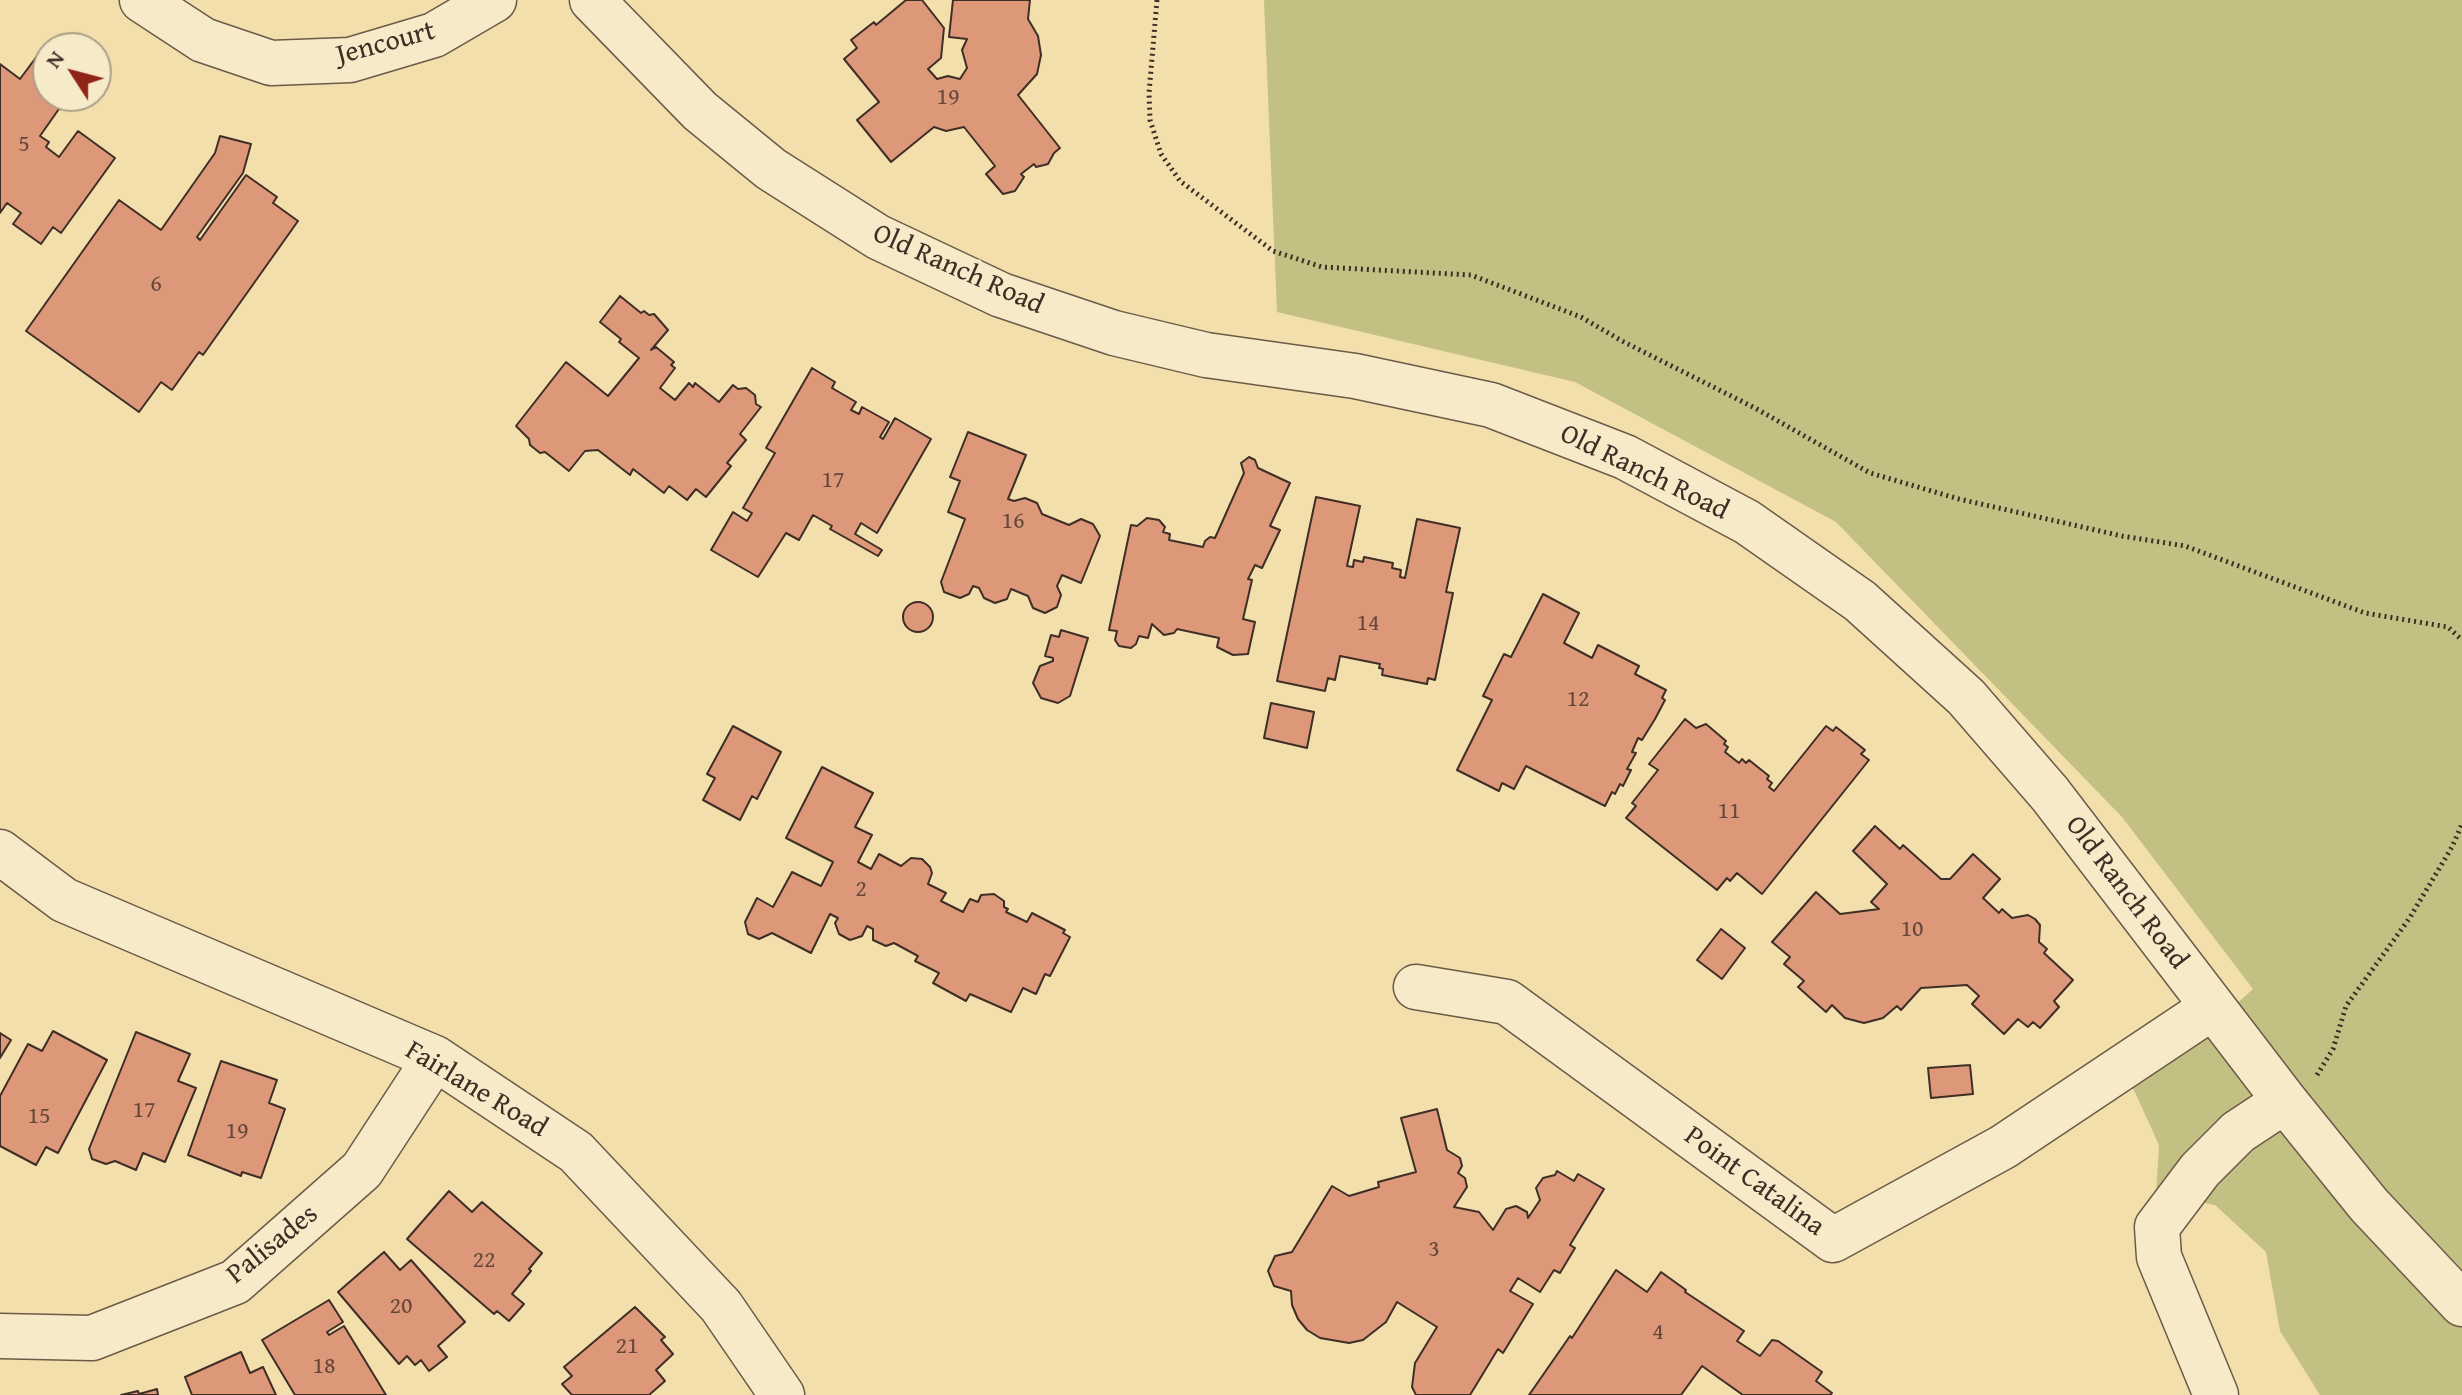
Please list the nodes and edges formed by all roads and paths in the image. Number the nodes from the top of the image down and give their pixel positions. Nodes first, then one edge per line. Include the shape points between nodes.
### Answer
1 (142, 0) edge
2 (494, 0) edge
3 (592, 0) edge
4 (1157, 0) edge
5 (2462, 640) edge
6 (2462, 824) edge
7 (0, 852) edge
8 (1416, 987) dead end
9 (2213, 1007) junction
10 (435, 1058) junction
11 (2285, 1101) junction
12 (2462, 1304) edge
13 (0, 1336) edge
14 (782, 1395) edge
15 (2216, 1395) edge

1 - 2 street, Jencourt via 203,40 271,63 350,60 434,35
3 - 9 street, Old Ranch Road via 700,111 771,169 878,237 1001,295 1114,333 1206,355 1355,376 1491,405 1625,457 1747,522 1860,601 1966,697 2050,794
4 - 5 path via 1150,120 1161,154 1180,181 1273,251 1322,267 1471,275 1581,317 1870,473 1959,499 2185,546 2365,613 2448,627
6 - 11 path via 2409,919 2346,1006 2333,1049 2318,1074
7 - 10 street, Fairlane Road via 64,900
8 - 9 street, Point Catalina via 1507,1002 1833,1240 2003,1147
9 - 11 street, Old Ranch Road
10 - 13 street, Palisades via 362,1170 235,1282 92,1338
10 - 14 street, Fairlane Road via 576,1152 721,1306
11 - 12 street, Old Ranch Road via 2369,1205
11 - 15 street via 2238,1132 2200,1170 2157,1227 2159,1257

